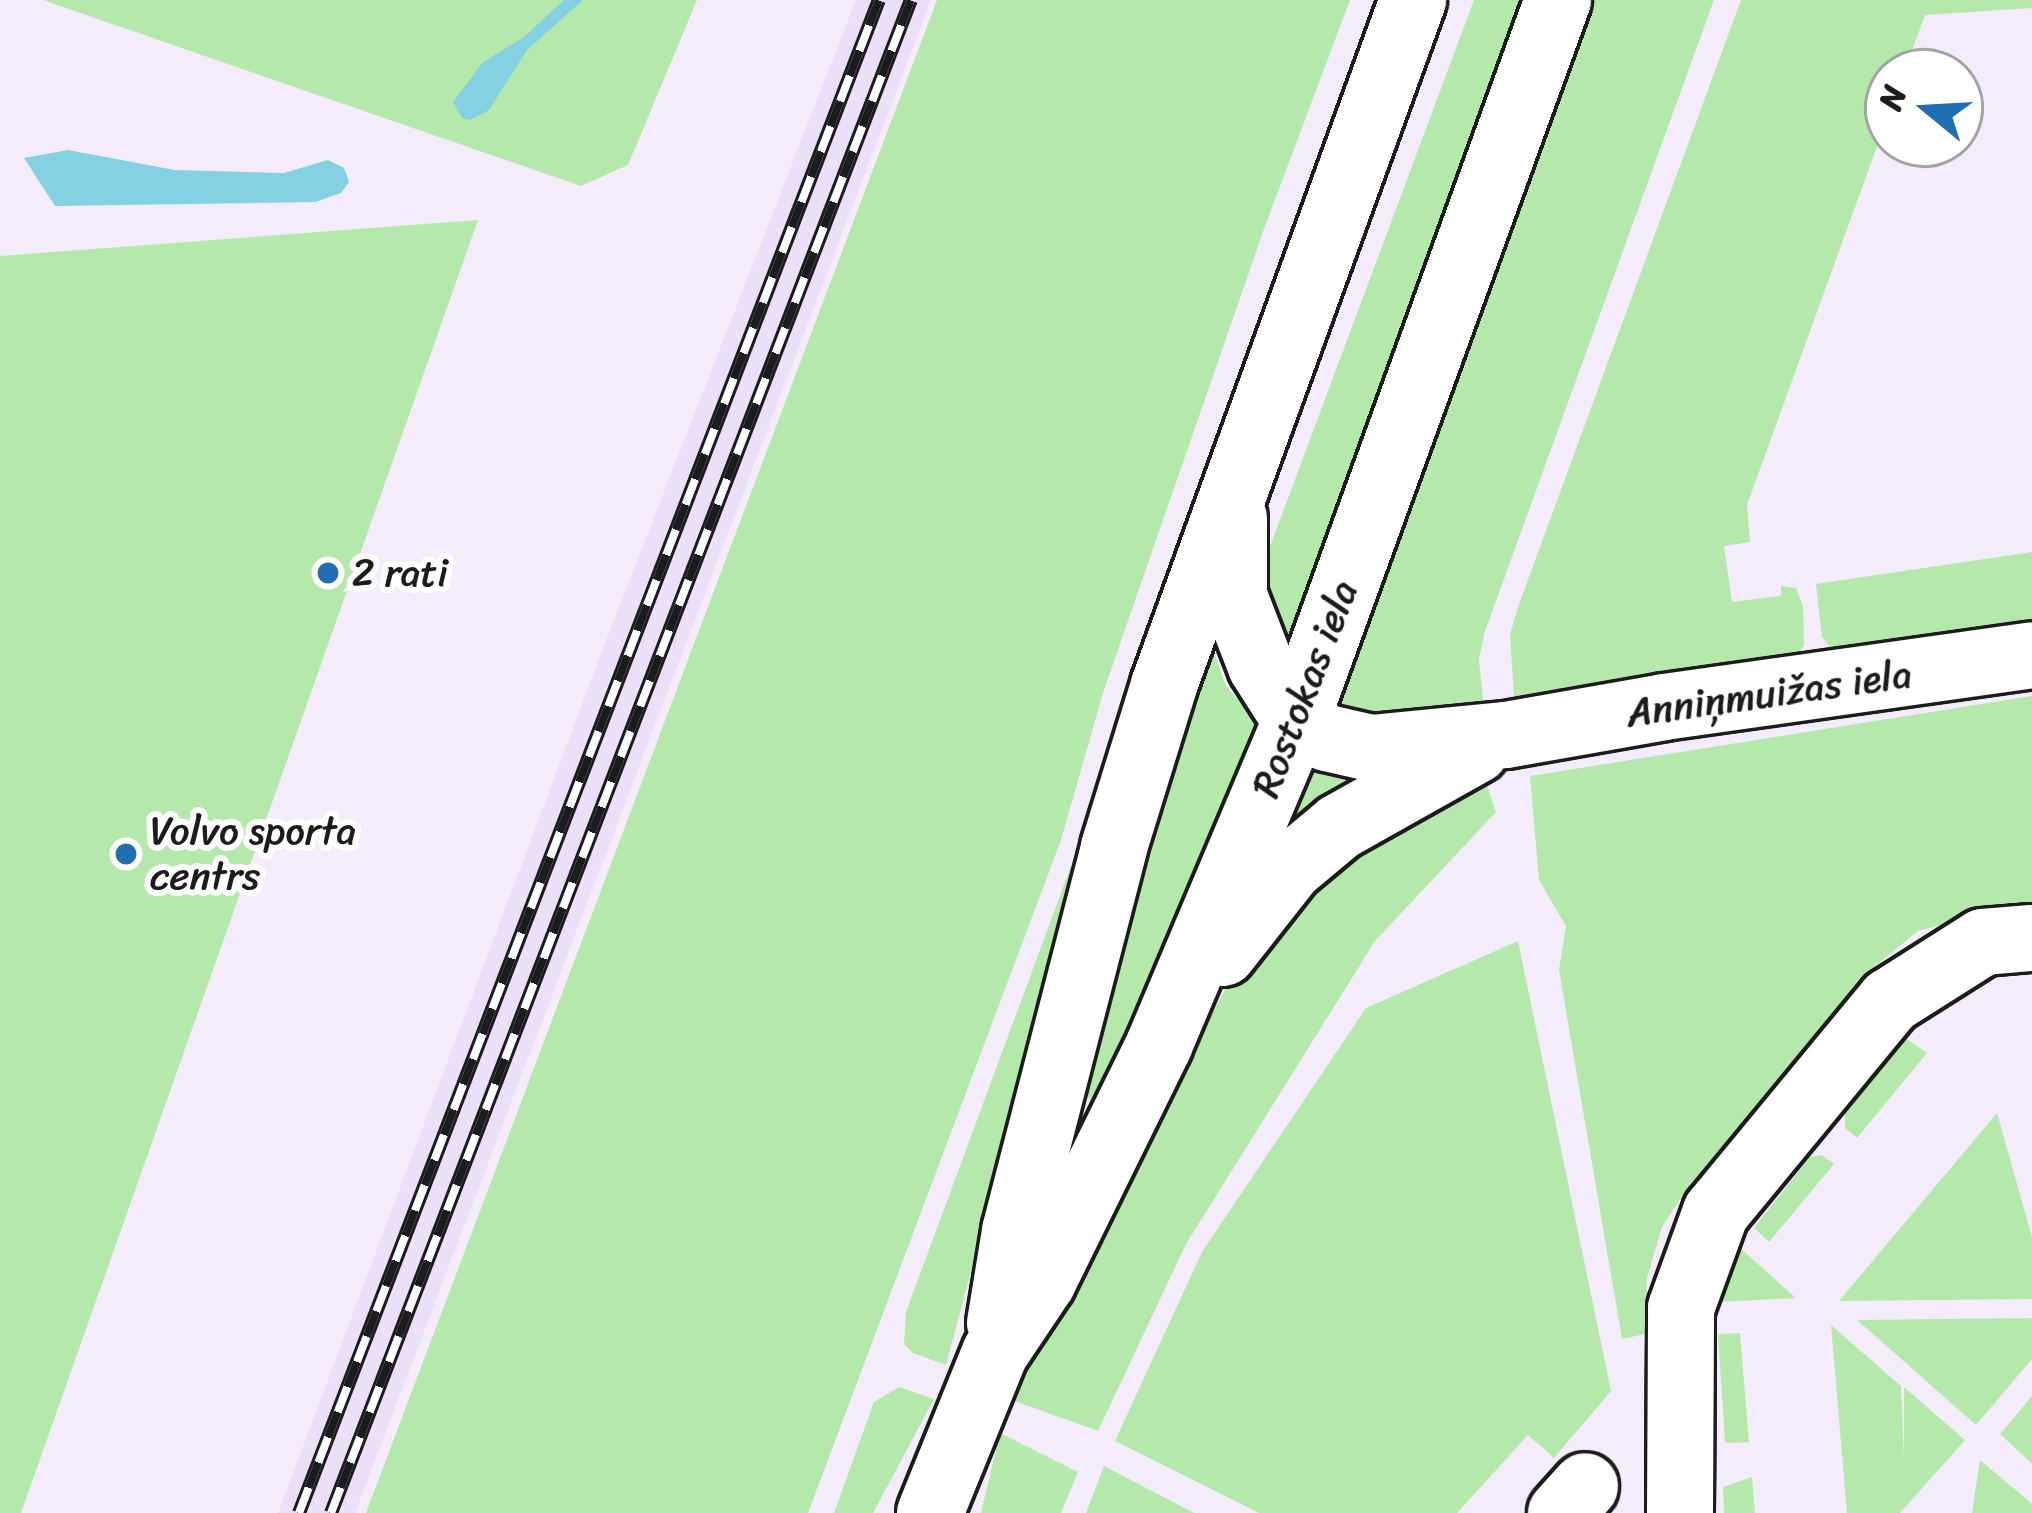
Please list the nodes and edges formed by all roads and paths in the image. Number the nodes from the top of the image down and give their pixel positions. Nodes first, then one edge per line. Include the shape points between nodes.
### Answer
1 (1558, 0) edge
2 (1414, 14) edge
3 (1234, 485) junction
4 (2032, 656) edge
5 (1297, 721) junction
6 (1506, 735) junction
7 (2032, 938) edge
8 (1159, 1045) junction
9 (994, 1353) junction
10 (930, 1513) edge
11 (1680, 1513) edge

1 - 5 street, Rostokas iela
2 - 3 street, Rostokas iela
3 - 5 street via 1234,596 1261,666
3 - 9 street, Rostokas iela via 1114,847 1015,1231
4 - 6 street, Anniņmuižas iela
5 - 6 street, Anniņmuižas iela via 1372,748
5 - 8 street, Rostokas iela
6 - 8 street, Anniņmuižas iela via 1339,827 1290,868
7 - 11 street via 1983,942 1890,1001 1716,1212 1682,1308
8 - 9 street, Rostokas iela via 1043,1281
9 - 10 street, Rostokas iela

